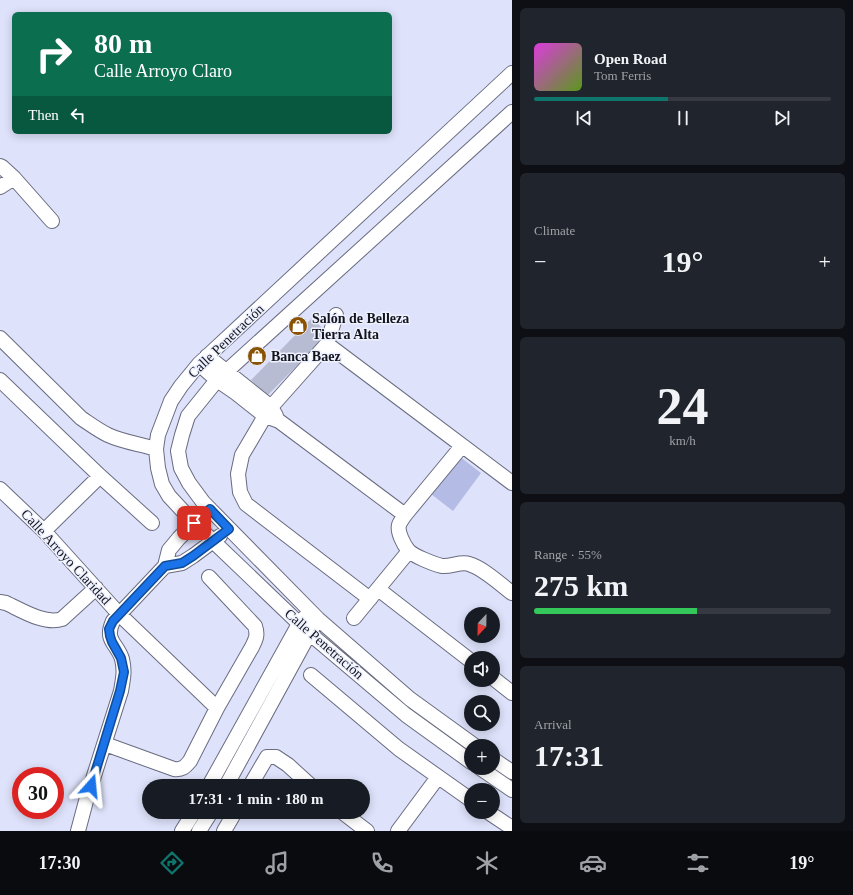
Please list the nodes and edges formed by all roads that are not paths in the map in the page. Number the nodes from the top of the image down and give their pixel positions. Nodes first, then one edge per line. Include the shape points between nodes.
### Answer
1 (512, 73) edge
2 (512, 112) edge
3 (0, 166) edge
4 (14, 178) junction
5 (0, 187) edge
6 (52, 221) dead end
7 (336, 315) dead end
8 (0, 338) edge
9 (327, 344) junction
10 (203, 360) junction
11 (221, 376) junction
12 (0, 380) edge
13 (268, 411) junction
14 (462, 446) junction
15 (156, 449) junction
16 (100, 476) junction
17 (512, 483) edge
18 (0, 489) edge
19 (5, 499) edge
20 (210, 509) junction
21 (405, 515) junction
22 (152, 523) dead end
23 (194, 523) junction
24 (229, 529) junction
25 (44, 531) junction
26 (214, 541) junction
27 (409, 551) junction
28 (165, 566) junction
29 (209, 577) dead end
30 (96, 588) junction
31 (512, 593) edge
32 (374, 594) junction
33 (0, 602) edge
34 (119, 614) junction
35 (313, 615) junction
36 (354, 618) dead end
37 (304, 628) junction
38 (464, 656) edge
39 (311, 675) dead end
40 (500, 684) edge
41 (512, 693) edge
42 (217, 708) junction
43 (465, 739) edge
44 (105, 744) junction
45 (464, 757) edge
46 (500, 764) edge
47 (512, 772) edge
48 (490, 775) edge
49 (438, 776) junction
50 (213, 779) edge
51 (229, 779) edge
52 (254, 779) edge
53 (303, 779) edge
54 (512, 790) edge
55 (464, 795) edge
56 (190, 819) edge
57 (207, 819) edge
58 (232, 819) edge
59 (351, 819) edge
60 (498, 819) edge
61 (512, 828) edge
62 (226, 830) edge
63 (78, 831) edge
64 (182, 831) edge
65 (199, 831) edge
66 (367, 831) edge
67 (398, 831) edge

1 - 10 street, Calle Penetración
2 - 11 street, Calle Penetración
3 - 4 street
4 - 5 street
4 - 6 street
7 - 9 street
8 - 15 street via 81,418 109,435
9 - 13 street
9 - 14 street
10 - 11 street
10 - 15 street, Calle Penetración via 170,401
11 - 13 street via 236,393
11 - 20 street, Calle Penetración via 188,416 178,451 181,468 189,483
12 - 16 street
13 - 21 street
13 - 32 street via 242,455 238,474 240,492 246,504
14 - 17 street
14 - 21 street
15 - 23 street, Calle Penetración via 162,484 169,496
16 - 22 street
16 - 25 street
18 - 19 street, Calle Arroyo Claridad
19 - 25 street, Calle Arroyo Claridad
20 - 23 street
20 - 24 street, Calle Penetración
21 - 27 street via 398,529 399,536
23 - 26 street, Calle Penetración
23 - 28 street via 169,550
24 - 26 street
24 - 35 street, Calle Penetración
25 - 30 street, Calle Arroyo Claridad
26 - 28 street via 182,563
26 - 37 street, Calle Penetración
27 - 31 street via 442,566 459,563 476,566
27 - 32 street
28 - 34 street
29 - 42 street via 255,626 257,633 252,647
30 - 33 street via 62,620 57,621 39,618
30 - 34 street, Calle Arroyo Claridad
32 - 36 street
32 - 38 street
34 - 42 street, Calle Arroyo Claridad
34 - 44 street via 109,629 124,672
35 - 37 street
35 - 43 street, Calle Penetración via 410,699
37 - 45 street, Calle Penetración via 406,715
37 - 50 street
37 - 51 street
39 - 49 street via 399,750
40 - 41 street
42 - 44 street via 190,761 180,769
44 - 63 street
46 - 47 street
48 - 54 street
49 - 55 street
49 - 67 street
52 - 53 street via 267,757 276,757
56 - 64 street
57 - 65 street
58 - 62 street
59 - 66 street
60 - 61 street

